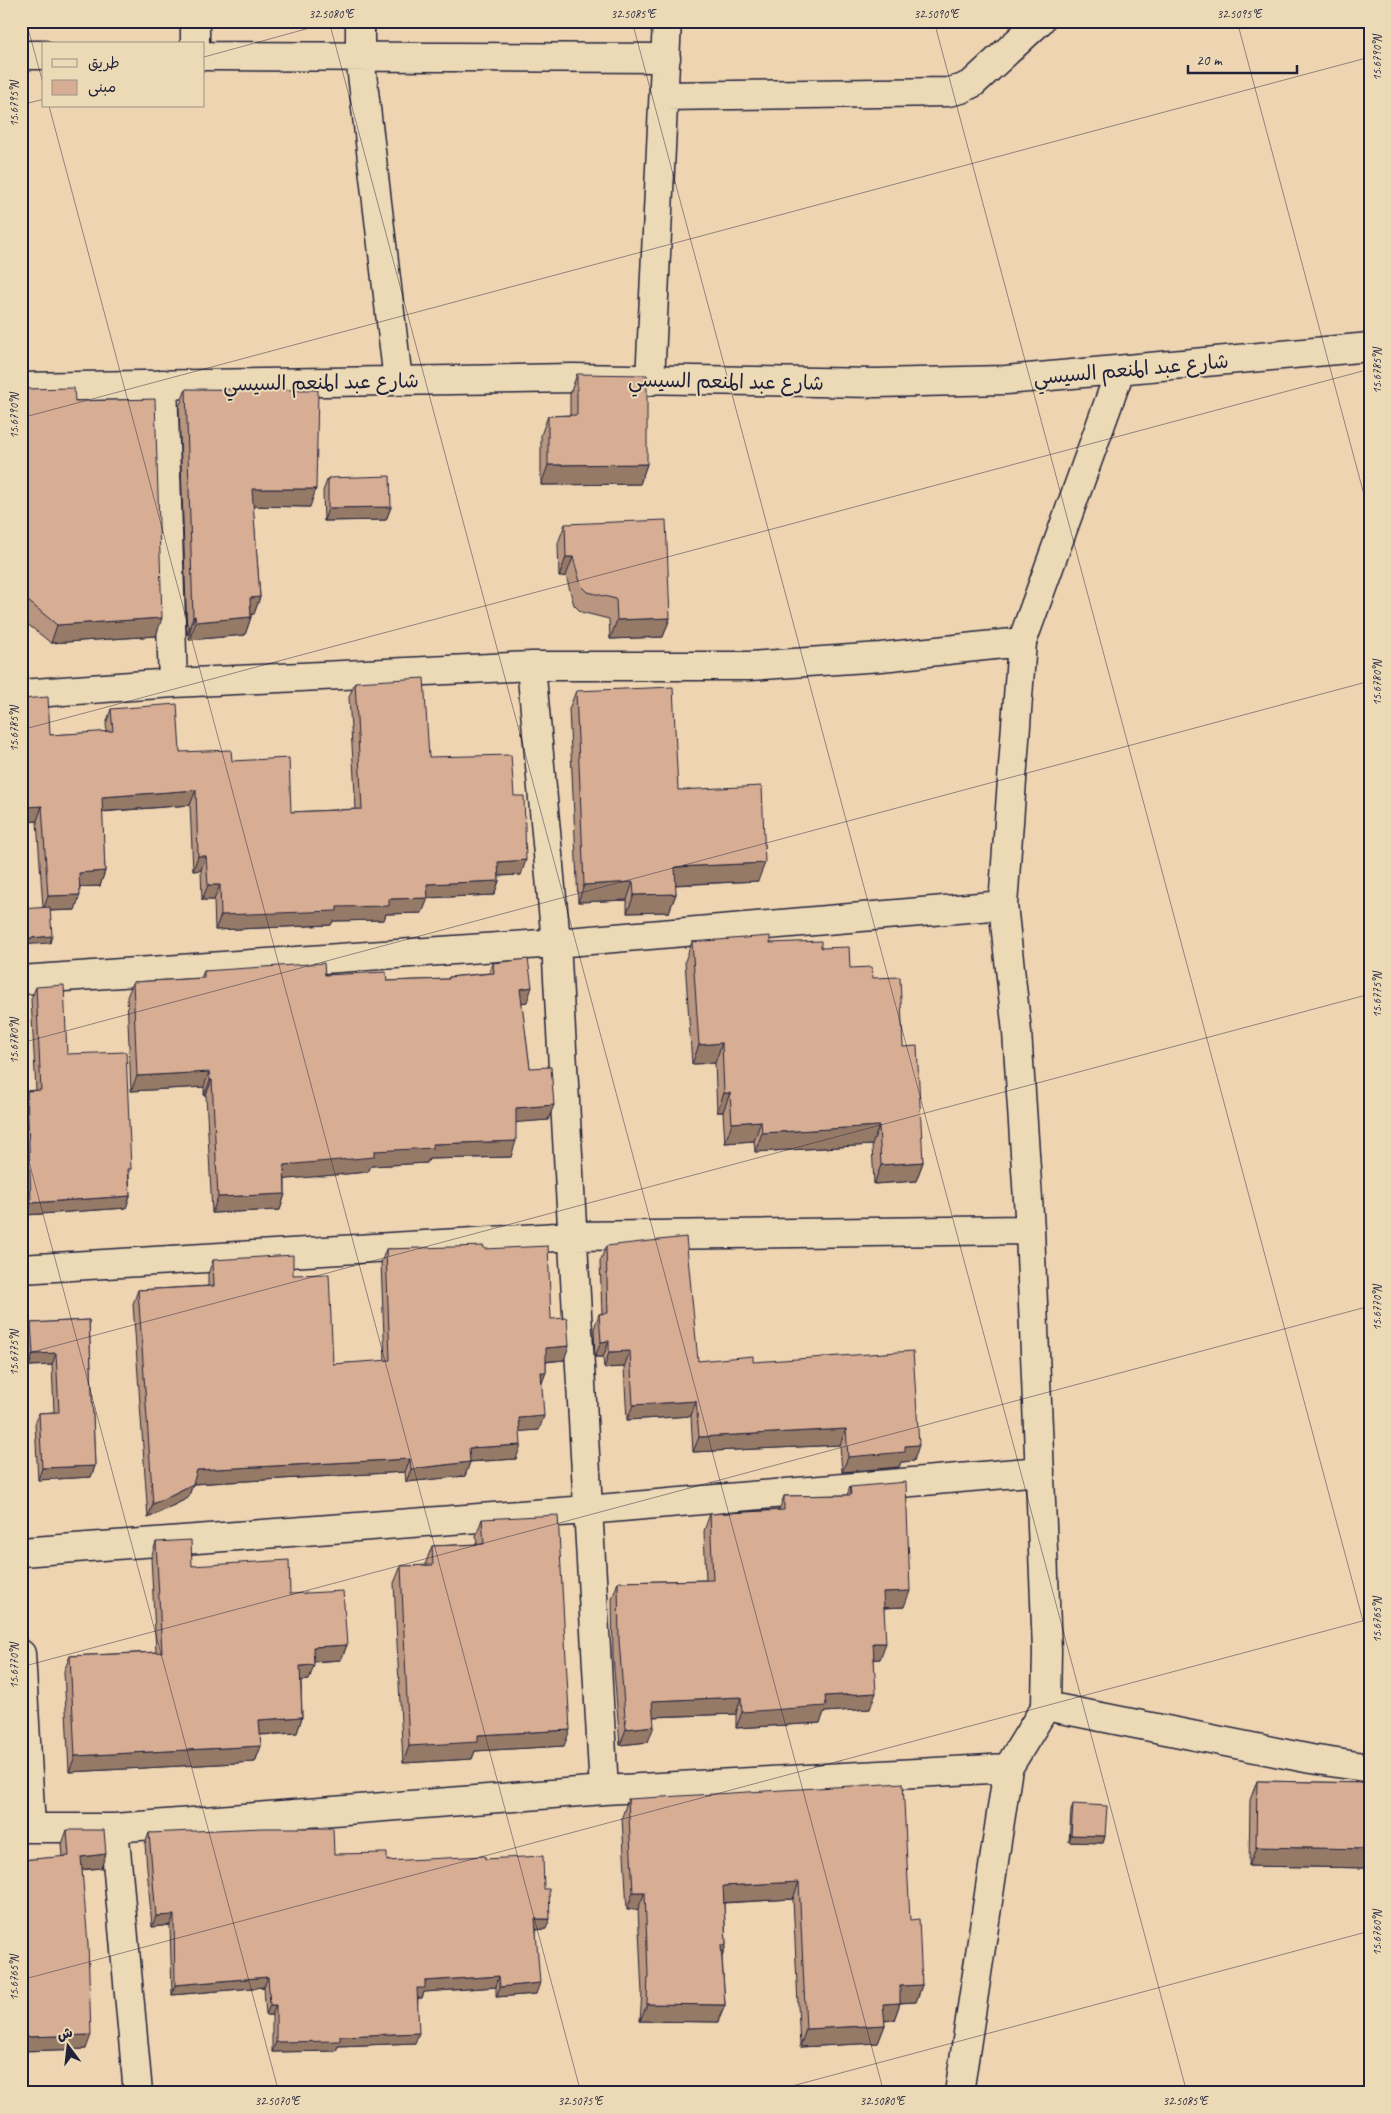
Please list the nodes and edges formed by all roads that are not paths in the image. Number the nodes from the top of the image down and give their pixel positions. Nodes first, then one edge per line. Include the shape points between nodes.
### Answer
1 (195, 21) edge
2 (360, 21) edge
3 (666, 21) edge
4 (1040, 21) edge
5 (195, 42) edge
6 (21, 55) edge
7 (42, 55) edge
8 (205, 56) edge
9 (360, 56) junction
10 (666, 58) junction
11 (664, 96) junction
12 (1370, 347) edge
13 (1120, 371) junction
14 (398, 381) junction
15 (650, 381) junction
16 (163, 384) junction
17 (21, 387) edge
18 (1022, 642) junction
19 (531, 666) junction
20 (173, 683) junction
21 (21, 694) edge
22 (1003, 904) junction
23 (556, 943) junction
24 (21, 980) edge
25 (1030, 1230) junction
26 (574, 1236) junction
27 (21, 1270) edge
28 (1040, 1471) junction
29 (587, 1510) junction
30 (21, 1552) edge
31 (21, 1654) edge
32 (1046, 1706) junction
33 (1008, 1768) junction
34 (1370, 1768) edge
35 (604, 1790) junction
36 (26, 1828) edge
37 (114, 1828) junction
38 (138, 2093) edge
39 (960, 2093) edge

1 - 5 street
2 - 9 street
3 - 10 street
4 - 11 street via 962,89
6 - 7 street
8 - 9 street
9 - 10 street
9 - 14 street
10 - 11 street
11 - 15 street
12 - 13 street, شارع عبد المنعم السيسي
13 - 15 street, شارع عبد المنعم السيسي via 1006,380
13 - 18 street
14 - 15 street, شارع عبد المنعم السيسي via 572,378
14 - 16 street, شارع عبد المنعم السيسي
16 - 17 street, شارع عبد المنعم السيسي
16 - 20 street
18 - 19 street via 881,657 750,666
18 - 22 street
19 - 20 street
19 - 23 street
20 - 21 street
22 - 23 street
22 - 25 street via 1017,1032
23 - 24 street
23 - 26 street
25 - 26 street
25 - 28 street
26 - 27 street
26 - 29 street
28 - 29 street
28 - 32 street
29 - 30 street
29 - 35 street
31 - 36 street
32 - 33 street
32 - 34 street
33 - 35 street
33 - 39 street
35 - 37 street
36 - 37 street
37 - 38 street

